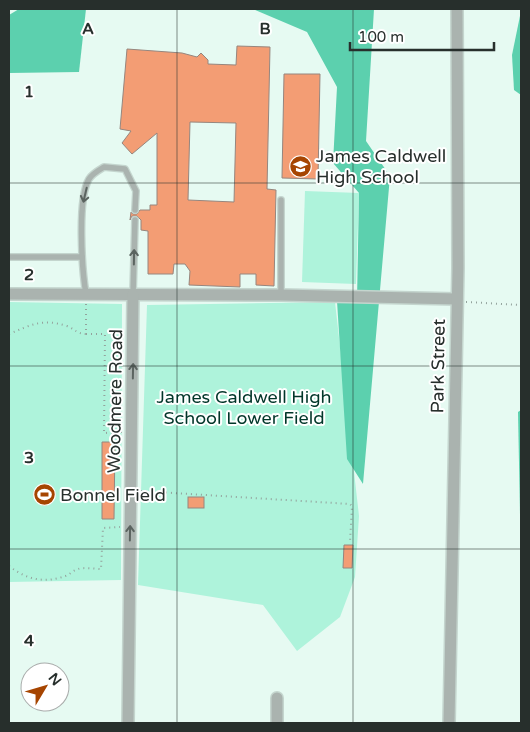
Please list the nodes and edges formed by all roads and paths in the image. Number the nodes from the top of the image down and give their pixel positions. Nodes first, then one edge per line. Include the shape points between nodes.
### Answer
1 (457, 9) edge
2 (281, 200) dead end
3 (135, 210) dead end
4 (135, 220) dead end
5 (9, 257) edge
6 (82, 257) junction
7 (9, 294) edge
8 (86, 294) junction
9 (133, 295) junction
10 (281, 296) junction
11 (457, 299) junction
12 (521, 305) edge
13 (9, 334) edge
14 (86, 334) junction
15 (132, 432) junction
16 (131, 490) junction
17 (130, 526) junction
18 (350, 542) dead end
19 (9, 566) edge
20 (277, 698) dead end
21 (128, 723) edge
22 (277, 723) edge
23 (449, 723) edge

1 - 11 street, Park Street
2 - 10 lane
3 -> 6 lane via 136,191 125,169 104,166 89,178 83,199
9 -> 4 lane
5 - 6 lane
6 - 8 lane
7 - 8 street
8 - 9 street
8 - 14 path
9 - 10 street
15 -> 9 street, Woodmere Road
10 - 11 street
11 - 12 path via 470,304
11 - 23 street, Park Street
13 - 14 path via 34,323 46,322
14 - 15 path via 106,334 104,433
15 - 16 street, Woodmere Road
16 - 17 street, Woodmere Road
16 - 18 path via 350,504
17 - 19 path via 103,528 101,569 78,568 58,578 41,580 26,577
21 -> 17 street, Woodmere Road
20 - 22 street

